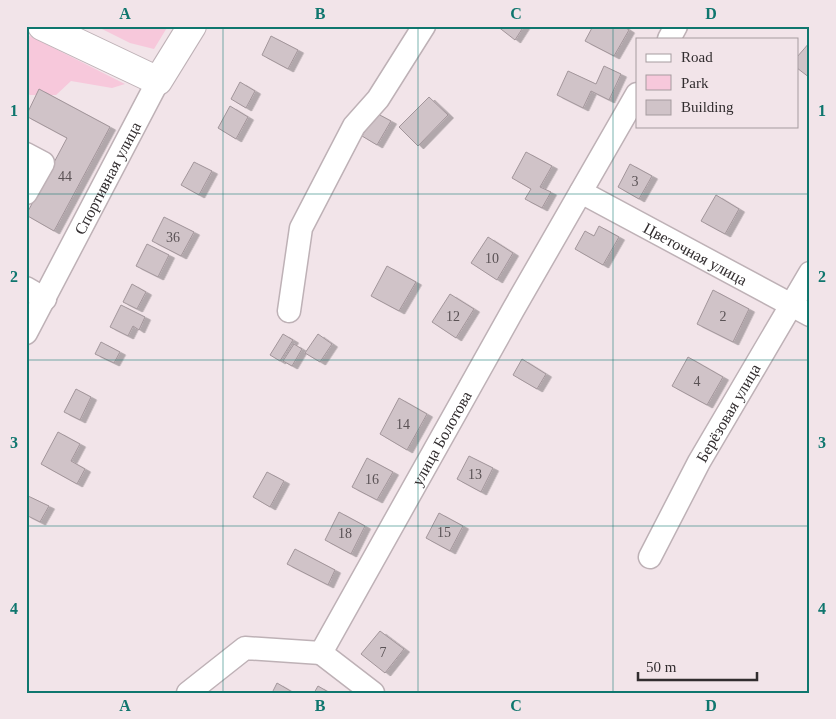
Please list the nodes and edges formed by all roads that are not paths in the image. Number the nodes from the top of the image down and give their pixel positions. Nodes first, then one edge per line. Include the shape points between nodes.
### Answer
1 (42, 26) edge
2 (192, 26) edge
3 (424, 26) edge
4 (676, 26) edge
5 (670, 38) edge
6 (158, 81) junction
7 (636, 96) edge
8 (26, 154) edge
9 (582, 192) junction
10 (26, 193) edge
11 (810, 273) edge
12 (36, 293) edge
13 (801, 310) edge
14 (289, 311) dead end
15 (27, 328) edge
16 (650, 556) dead end
17 (321, 653) junction
18 (188, 693) edge
19 (373, 693) edge

1 - 6 main road
2 - 6 main road, Спортивная улица
3 - 14 street via 378,99 354,126 302,228
4 - 5 street
6 - 12 street, Спортивная улица
7 - 9 street, улица Болотова
8 - 10 street via 43,163
9 - 13 street, Цветочная улица
9 - 17 street, улица Болотова
11 - 13 street, Берёзовая улица
12 - 15 street, Спортивная улица
13 - 16 street, Берёзовая улица via 699,462
17 - 18 street via 245,648
17 - 19 street

